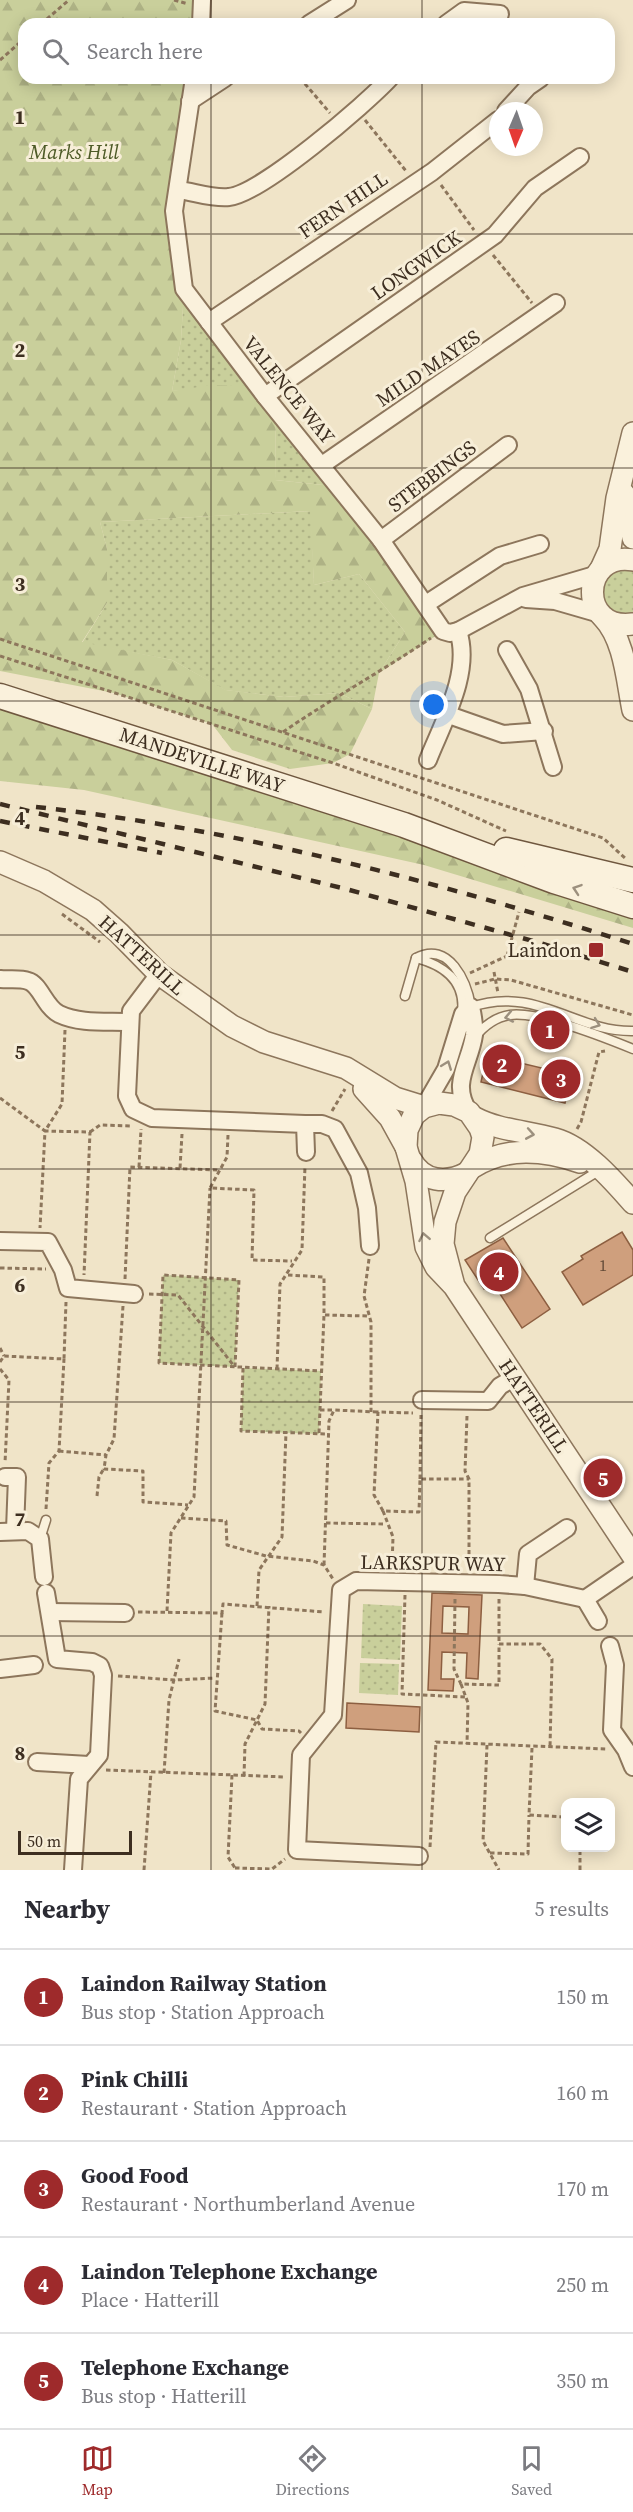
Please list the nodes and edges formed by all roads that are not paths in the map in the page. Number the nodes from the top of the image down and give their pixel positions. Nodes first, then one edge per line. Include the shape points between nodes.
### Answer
1 (202, 0) edge
2 (347, 0) edge
3 (500, 14) dead end
4 (201, 18) edge
5 (318, 18) edge
6 (454, 18) edge
7 (193, 84) edge
8 (215, 84) edge
9 (384, 84) edge
10 (532, 84) edge
11 (190, 100) junction
12 (514, 102) edge
13 (489, 127) edge
14 (580, 157) dead end
15 (179, 190) junction
16 (556, 303) dead end
17 (209, 322) junction
18 (265, 396) junction
19 (633, 433) edge
20 (508, 446) dead end
21 (322, 465) junction
22 (624, 470) junction
23 (633, 538) edge
24 (381, 540) junction
25 (540, 544) dead end
26 (633, 560) edge
27 (599, 571) junction
28 (508, 603) junction
29 (426, 604) junction
30 (601, 615) junction
31 (633, 624) edge
32 (450, 631) junction
33 (507, 650) dead end
34 (633, 653) edge
35 (0, 696) edge
36 (631, 701) edge
37 (446, 714) junction
38 (544, 731) junction
39 (428, 760) dead end
40 (554, 767) dead end
41 (404, 825) junction
42 (0, 862) edge
43 (633, 880) edge
44 (633, 906) edge
45 (416, 958) junction
46 (159, 974) junction
47 (0, 979) edge
48 (405, 996) dead end
49 (466, 1013) junction
50 (129, 1022) junction
51 (633, 1031) edge
52 (473, 1040) junction
53 (633, 1049) edge
54 (318, 1060) junction
55 (424, 1107) junction
56 (472, 1115) junction
57 (314, 1124) junction
58 (407, 1151) junction
59 (306, 1152) road end
60 (470, 1170) junction
61 (600, 1170) junction
62 (633, 1203) edge
63 (490, 1238) dead end
64 (0, 1241) edge
65 (370, 1246) road end
66 (454, 1286) junction
67 (129, 1294) road end
68 (515, 1377) junction
69 (421, 1407) road end
70 (4, 1477) road end
71 (46, 1520) road end
72 (567, 1528) dead end
73 (7, 1531) edge
74 (40, 1539) junction
75 (633, 1556) edge
76 (633, 1566) edge
77 (525, 1586) junction
78 (585, 1599) junction
79 (50, 1612) junction
80 (124, 1613) road end
81 (598, 1621) dead end
82 (610, 1646) dead end
83 (34, 1665) dead end
84 (0, 1668) edge
85 (37, 1762) dead end
86 (633, 1767) edge
87 (85, 1771) junction
88 (424, 1856) road end
89 (73, 1870) edge

1 - 4 street
2 - 5 street
3 - 6 street via 464,11
7 - 11 street, VALENCE WAY
8 - 11 street
9 - 15 street via 270,178 230,197
10 - 12 street
11 - 15 street, VALENCE WAY
13 - 17 street, FERN HILL via 432,172
14 - 18 street, LONGWICK via 535,188 495,235
15 - 17 street, VALENCE WAY via 174,211 184,290
16 - 21 street, MILD MAYES
17 - 18 street, VALENCE WAY
18 - 21 street, VALENCE WAY
19 - 22 street
20 - 24 street, STEBBINGS
21 - 24 street, VALENCE WAY
22 - 23 street via 625,501
22 - 27 street via 610,549
24 - 29 street, VALENCE WAY
25 - 29 street via 500,556
26 - 27 street via 614,561
27 - 28 street
27 - 30 street via 592,590 593,602
28 - 30 street via 548,600
28 - 32 street
29 - 32 street, VALENCE WAY
30 - 31 street via 614,624
30 - 36 street via 617,641
32 - 37 street via 462,661
33 - 38 street via 529,689
34 - 36 street
35 - 41 main road, MANDEVILLE WAY
37 - 38 street via 503,734
37 - 39 street
38 - 40 street
41 - 43 main road, MANDEVILLE WAY
44 -> 41 main road, MANDEVILLE WAY
42 - 46 street, HATTERILL via 44,881 93,910
45 - 48 lane
45 - 49 lane via 438,964 454,980
45 - 49 lane via 432,953 455,966 463,976
46 - 50 street via 138,998
46 - 54 street, HATTERILL via 232,1026 264,1042
47 - 50 street via 29,981 44,1002 70,1018
49 -> 51 lane via 500,1000 524,1002 614,1030
49 - 52 street
55 -> 49 street via 446,1069
50 - 57 street via 127,1096 142,1116
53 -> 52 lane via 517,1014 491,1022
52 - 56 street via 460,1075 461,1096
54 - 55 street, HATTERILL via 354,1072 394,1098
54 - 58 street, HATTERILL via 351,1079 380,1105
55 - 56 street, HATTERILL via 447,1103
55 - 58 street, HATTERILL via 408,1124
56 - 60 street, HATTERILL via 483,1137 480,1154
56 -> 61 street via 492,1126 570,1144
57 - 59 street
57 - 65 street via 335,1129 359,1173
58 - 60 street, HATTERILL via 418,1170 432,1178 450,1180
66 -> 58 street, HATTERILL via 436,1267 426,1247 416,1180
60 - 61 street via 495,1156 534,1151 566,1157
60 - 66 street, HATTERILL via 450,1202 443,1233 445,1258
61 - 62 street
61 - 63 lane
64 - 67 street via 48,1242 76,1290
66 - 68 street, HATTERILL
68 - 69 street via 500,1386 488,1401
68 - 75 street, HATTERILL
70 - 73 street via 17,1477
71 - 74 lane
72 - 77 street, LARKSPUR WAY via 528,1554
73 - 74 street via 28,1531
74 - 79 street
76 - 78 street
77 - 78 street, LARKSPUR WAY
77 - 88 street, LARKSPUR WAY via 356,1581 341,1590 333,1715 301,1755 297,1850
78 - 81 street
79 - 80 street
79 - 87 street via 57,1659 92,1662 100,1666 104,1675 99,1755
82 - 86 street via 615,1665 611,1723
83 - 84 street
85 - 87 street
87 - 89 street

